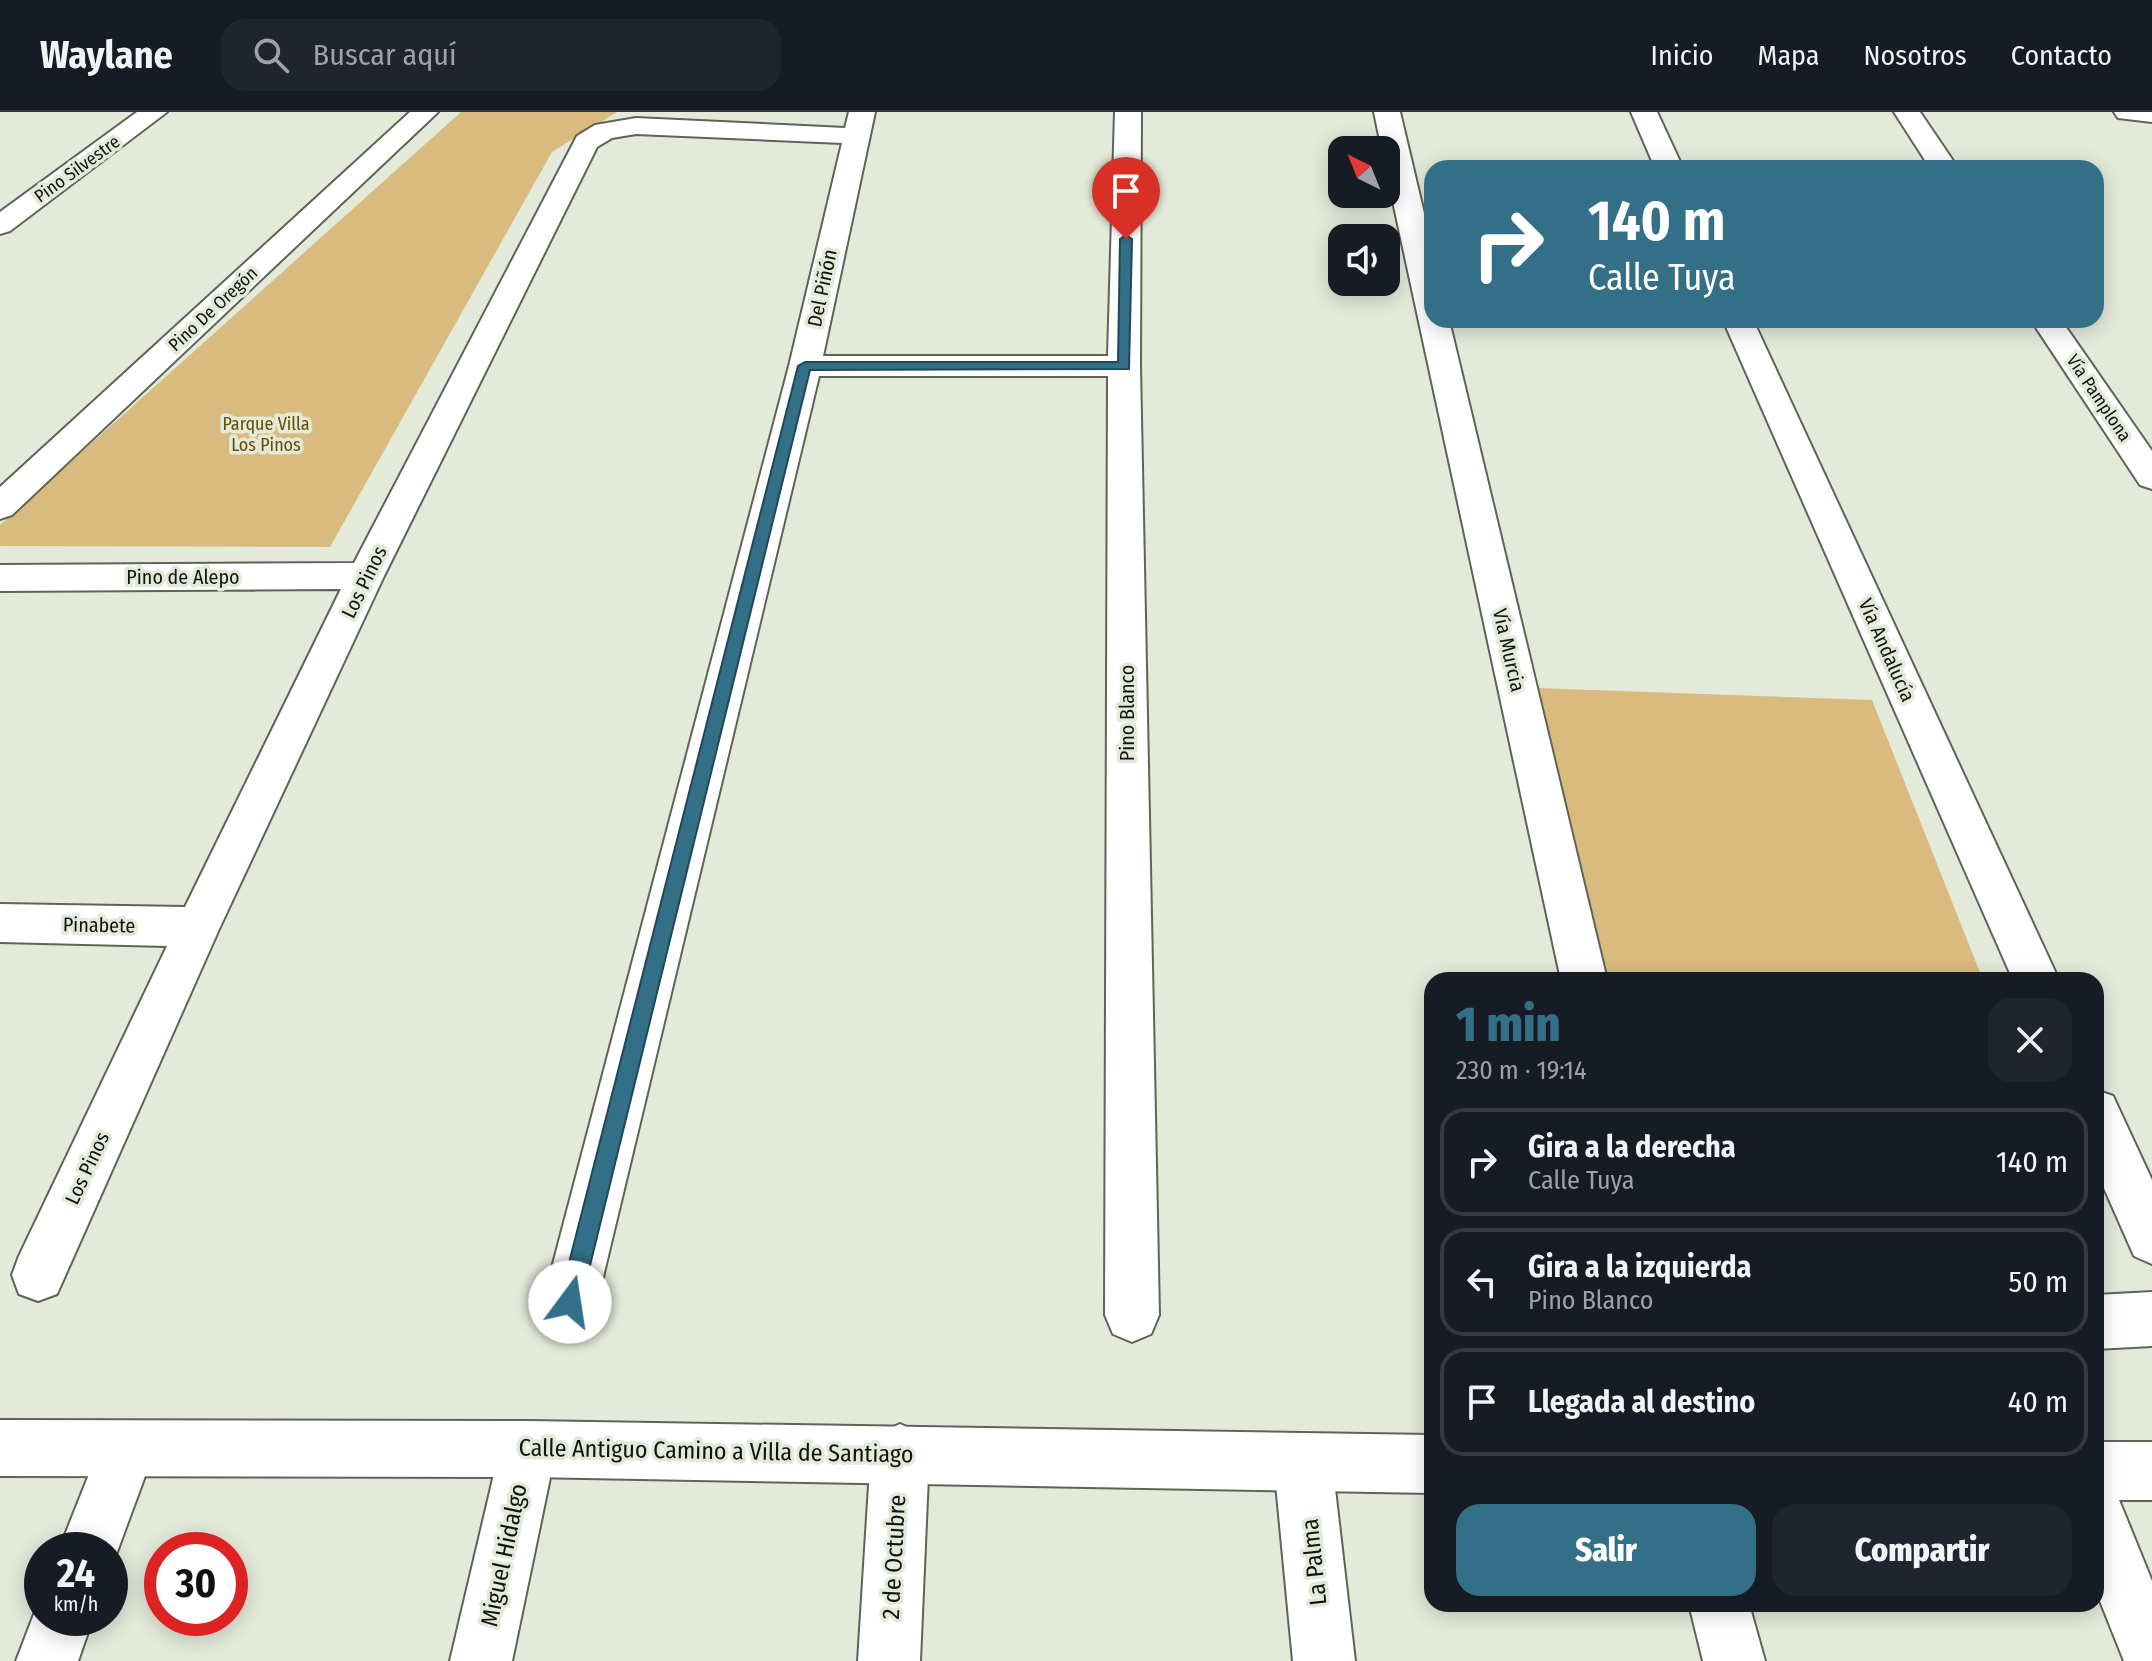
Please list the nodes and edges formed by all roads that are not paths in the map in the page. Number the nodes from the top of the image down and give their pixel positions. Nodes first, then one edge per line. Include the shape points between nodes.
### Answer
1 (154, 112) edge
2 (425, 112) edge
3 (1128, 112) edge
4 (1387, 112) edge
5 (1644, 112) edge
6 (1907, 112) edge
7 (2127, 112) edge
8 (2152, 114) edge
9 (859, 124) edge
10 (1665, 160) edge
11 (1939, 160) edge
12 (0, 225) edge
13 (1424, 276) edge
14 (1436, 328) edge
15 (1742, 328) edge
16 (2051, 328) edge
17 (805, 366) junction
18 (1124, 366) junction
19 (2152, 477) edge
20 (0, 507) edge
21 (366, 576) junction
22 (0, 578) edge
23 (0, 923) edge
24 (198, 927) junction
25 (1582, 972) edge
26 (2032, 972) edge
27 (2104, 1131) edge
28 (2152, 1238) edge
29 (38, 1275) dead end
30 (570, 1302) dead end
31 (1132, 1315) dead end
32 (2152, 1319) edge
33 (2104, 1322) edge
34 (0, 1448) edge
35 (127, 1449) junction
36 (528, 1449) junction
37 (900, 1453) junction
38 (1303, 1463) junction
39 (1424, 1464) edge
40 (2104, 1471) edge
41 (2152, 1471) edge
42 (96, 1532) edge
43 (2104, 1536) edge
44 (1721, 1612) edge
45 (56, 1636) edge
46 (2152, 1655) edge
47 (47, 1661) edge
48 (481, 1661) edge
49 (889, 1661) edge
50 (1324, 1661) edge
51 (1734, 1661) edge

1 - 12 street, Pino Silvestre
2 - 20 street, Pino De Oregón
3 - 18 street, Pino Blanco
4 - 13 street
5 - 10 street
6 - 11 street
7 - 8 street
9 - 17 street, Del Piñón
9 - 21 street, Los Pinos via 636,126 604,131 586,142
14 - 25 street, Vía Murcia
15 - 26 street, Vía Andalucía
16 - 19 street, Vía Pamplona
17 - 18 street
17 - 30 street, Del Piñón
18 - 31 street, Pino Blanco
21 - 22 street, Pino de Alepo
21 - 24 street, Los Pinos
23 - 24 street, Pinabete
24 - 29 street, Los Pinos
27 - 28 street
32 - 33 street
34 - 35 street, Calle Antiguo Camino a Villa de Santiago
35 - 36 street, Calle Antiguo Camino a Villa de Santiago
35 - 42 street
36 - 37 street, Calle Antiguo Camino a Villa de Santiago
36 - 48 street, Miguel Hidalgo
37 - 38 street, Calle Antiguo Camino a Villa de Santiago
37 - 49 street, 2 de Octubre
38 - 39 street, Calle Antiguo Camino a Villa de Santiago
38 - 50 street, La Palma
40 - 41 street
43 - 46 street
44 - 51 street
45 - 47 street

